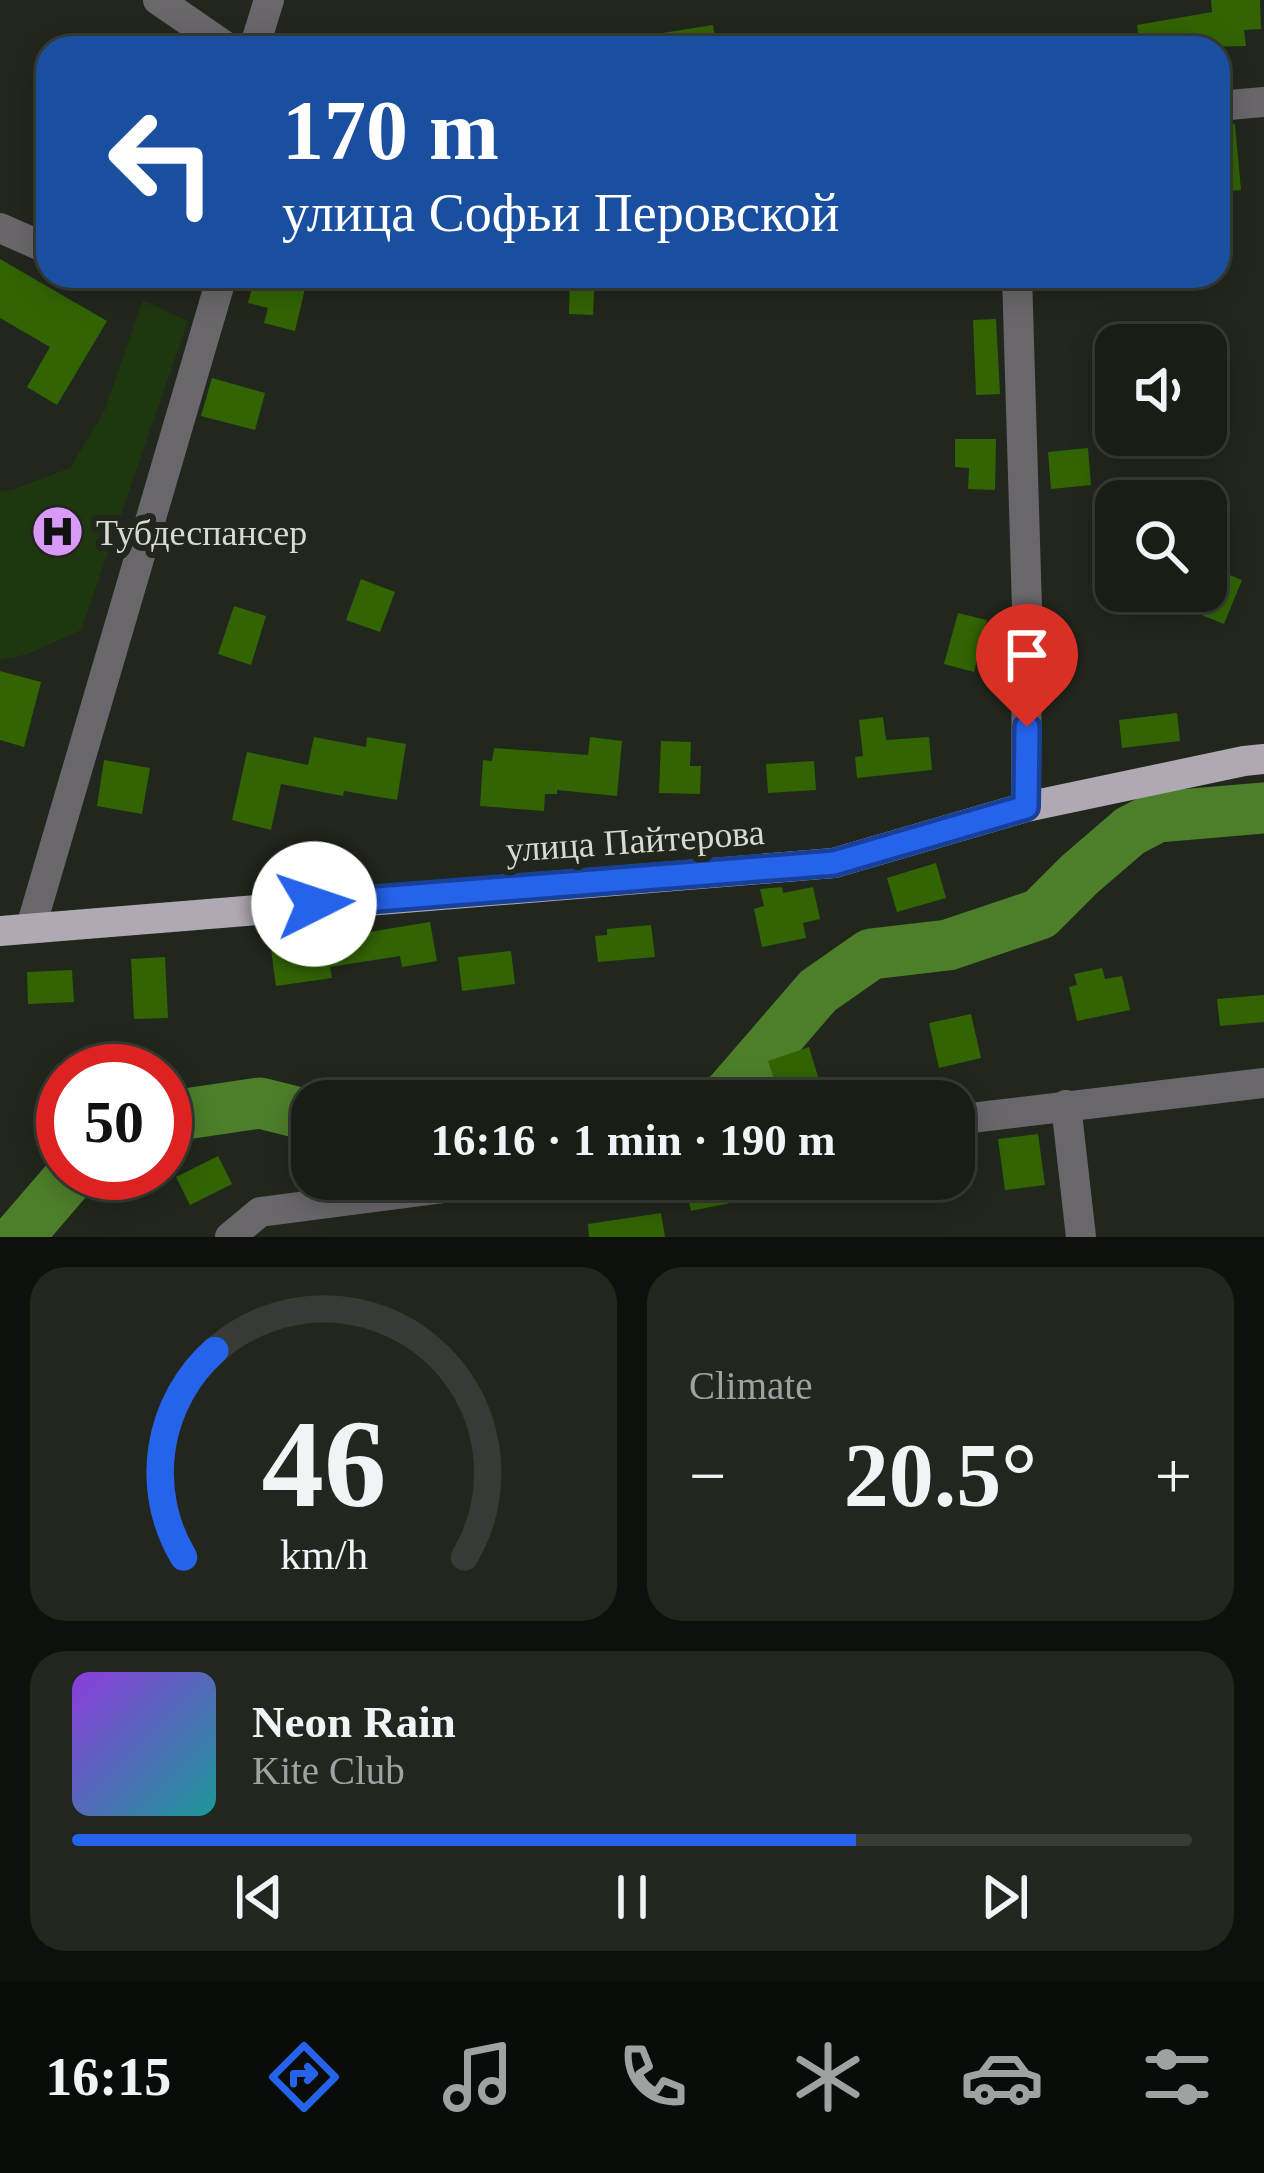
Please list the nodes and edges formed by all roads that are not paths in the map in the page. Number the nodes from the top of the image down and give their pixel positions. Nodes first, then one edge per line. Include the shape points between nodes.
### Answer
1 (158, 0) edge
2 (269, 0) edge
3 (210, 36) edge
4 (258, 36) edge
5 (1264, 103) edge
6 (1230, 105) edge
7 (0, 228) edge
8 (36, 244) edge
9 (217, 288) edge
10 (1017, 288) edge
11 (1264, 760) edge
12 (1026, 807) junction
13 (16, 929) edge
14 (1264, 1083) edge
15 (1066, 1105) junction
16 (975, 1117) edge
17 (356, 1200) edge
18 (230, 1237) edge
19 (1081, 1237) edge

1 - 3 street
2 - 4 street
5 - 6 street
7 - 8 street
9 - 13 street
10 - 12 street
11 - 12 main road, улица Пайтерова
12 - 13 main road, улица Пайтерова via 834,863
14 - 15 street
15 - 16 street
15 - 19 street
17 - 18 street via 260,1213

